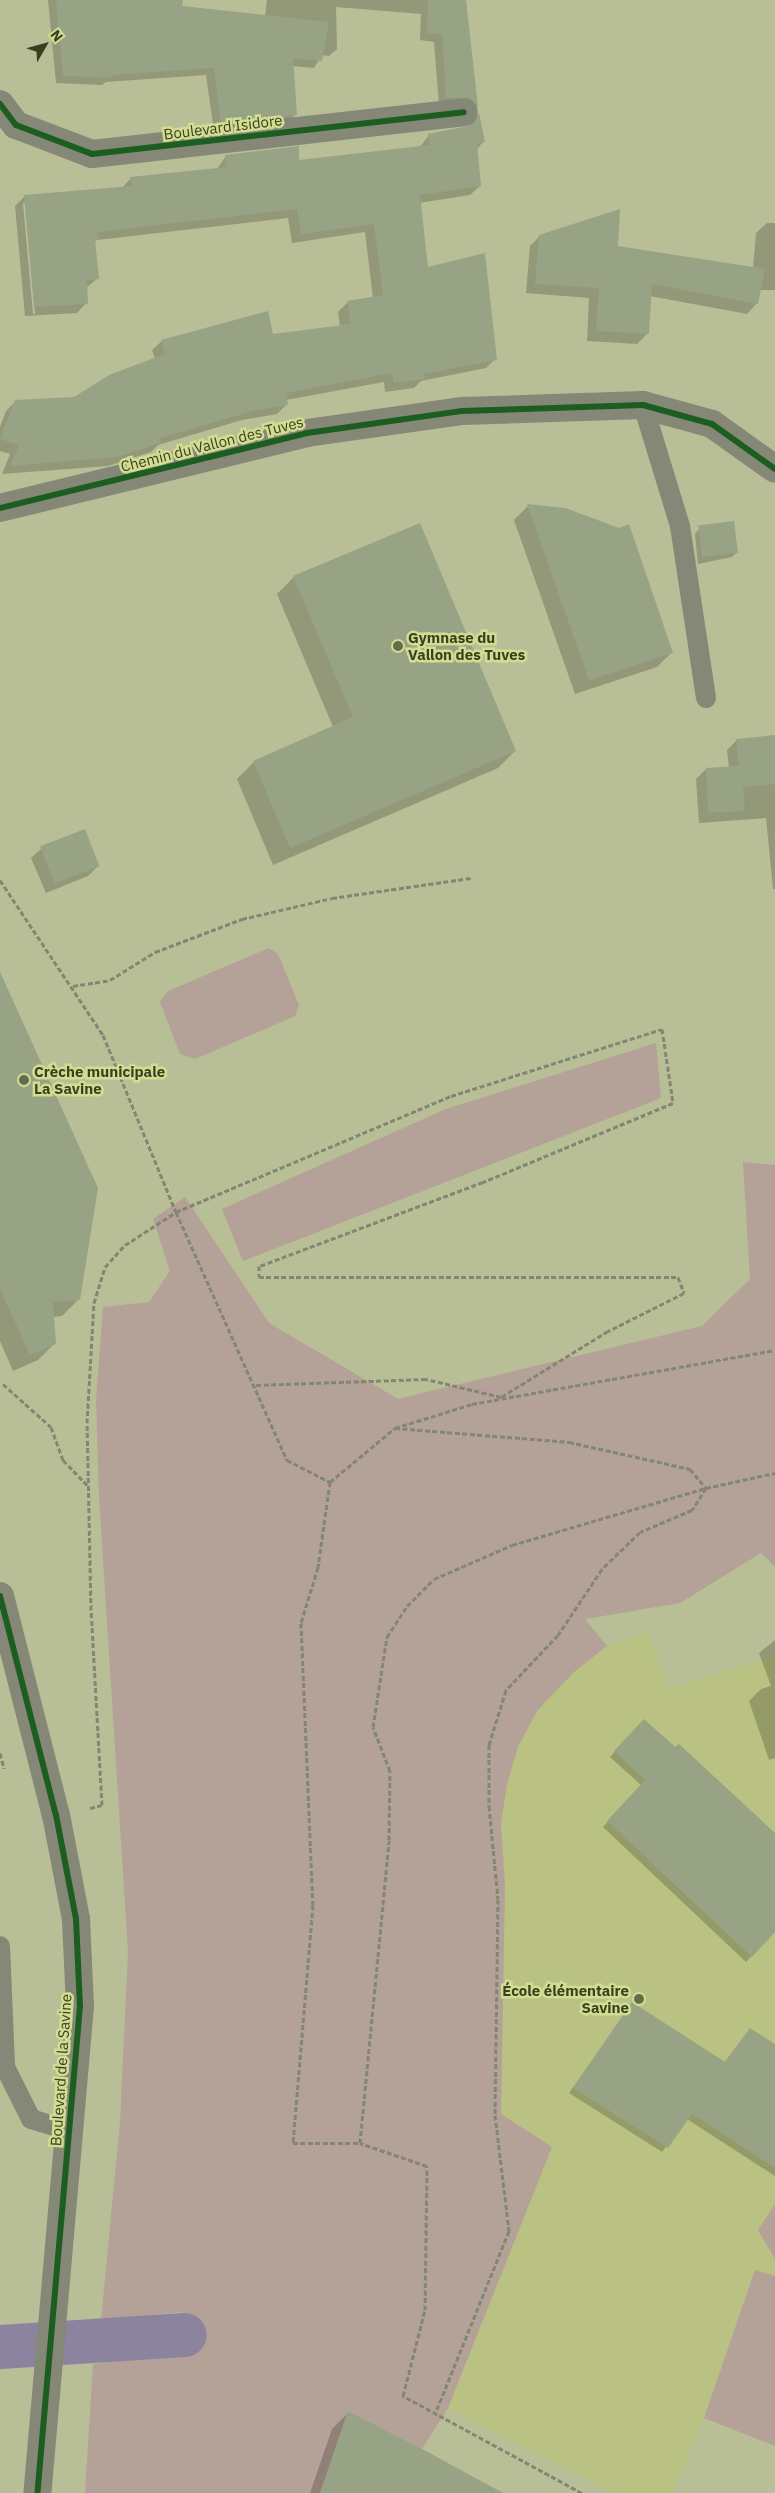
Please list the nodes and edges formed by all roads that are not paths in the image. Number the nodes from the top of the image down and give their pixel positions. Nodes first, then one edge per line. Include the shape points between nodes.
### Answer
1 (0, 104) edge
2 (464, 112) dead end
3 (643, 405) junction
4 (775, 469) edge
5 (0, 508) edge
6 (706, 698) dead end
7 (0, 1596) edge
8 (0, 1946) edge
9 (70, 2131) junction
10 (37, 2493) edge

1 - 2 street, Boulevard Isidore via 16,125 92,154
3 - 4 street, Chemin du Vallon des Tuves via 712,424
3 - 5 street, Chemin du Vallon des Tuves via 462,411 307,433
3 - 6 lane via 680,526
7 - 9 street, Boulevard de la Savine via 56,1815 76,1919 79,1987
8 - 9 lane via 5,2067 31,2119
9 - 10 street, Boulevard de la Savine

